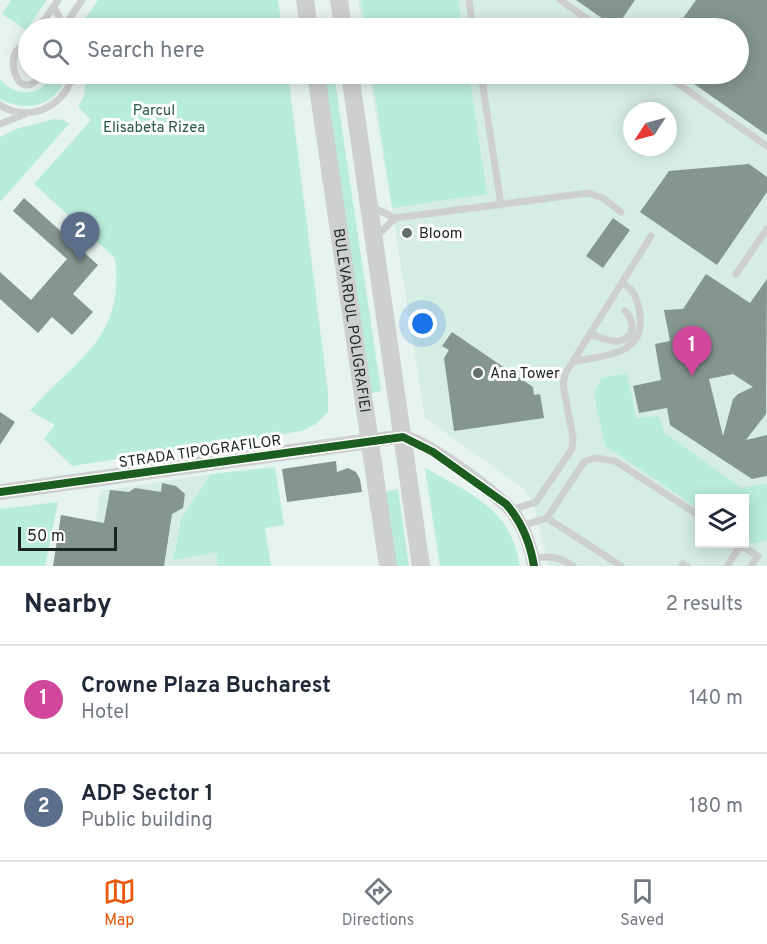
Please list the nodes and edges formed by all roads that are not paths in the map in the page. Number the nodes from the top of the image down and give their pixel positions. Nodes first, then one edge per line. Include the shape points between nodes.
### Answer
1 (58, 0) edge
2 (82, 0) edge
3 (305, 0) edge
4 (339, 0) edge
5 (469, 0) edge
6 (560, 0) edge
7 (54, 7) junction
8 (46, 18) edge
9 (59, 18) edge
10 (70, 18) edge
11 (308, 18) edge
12 (342, 18) edge
13 (472, 18) edge
14 (586, 18) edge
15 (18, 47) edge
16 (18, 82) edge
17 (68, 84) edge
18 (317, 84) edge
19 (351, 84) edge
20 (483, 84) edge
21 (678, 84) edge
22 (0, 105) edge
23 (28, 113) junction
24 (0, 124) edge
25 (767, 146) edge
26 (369, 205) junction
27 (501, 205) junction
28 (621, 212) dead end
29 (395, 218) junction
30 (767, 229) edge
31 (651, 237) dead end
32 (374, 240) junction
33 (736, 274) dead end
34 (622, 283) junction
35 (625, 311) dead end
36 (590, 334) junction
37 (573, 362) junction
38 (403, 437) junction
39 (370, 441) junction
40 (0, 492) edge
41 (511, 510) junction
42 (695, 513) edge
43 (547, 518) junction
44 (521, 526) junction
45 (738, 548) edge
46 (746, 548) edge
47 (533, 562) edge
48 (388, 566) edge
49 (421, 566) edge
50 (573, 566) edge
51 (621, 566) edge
52 (682, 566) edge
53 (687, 566) edge
54 (727, 566) edge
55 (751, 566) edge

1 - 7 lane
2 - 10 lane
3 - 11 main road
4 - 12 main road
5 - 13 lane
6 - 14 lane
7 - 8 lane
7 - 9 lane
15 - 16 lane via 9,53 5,64 9,76
17 - 23 lane via 63,96 42,111
18 - 39 main road, BULEVARDUL POLIGRAFIEI
19 - 26 main road
20 - 27 lane
21 - 25 lane
22 - 23 lane
23 - 24 lane
26 - 29 lane
26 - 32 main road
27 - 28 lane via 588,193 603,198
27 - 29 lane
29 - 32 lane
30 - 33 lane
31 - 34 lane
32 - 38 main road
34 - 36 lane
34 - 37 lane via 636,295 641,324 636,339 625,350
35 - 36 lane via 633,326 624,339 615,341
36 - 37 lane
37 - 41 lane via 563,380 572,449 536,502
38 - 39 street, STRADA TIPOGRAFILOR
38 - 41 street via 433,452
38 - 49 main road
39 - 40 street, STRADA TIPOGRAFILOR
39 - 48 main road, BULEVARDUL POLIGRAFIEI
41 - 44 street
42 - 43 lane via 615,461 602,457 584,462
43 - 44 lane
43 - 51 lane
44 - 47 street
45 - 54 lane
46 - 55 lane via 758,556
47 - 50 lane via 551,556
52 - 53 lane

